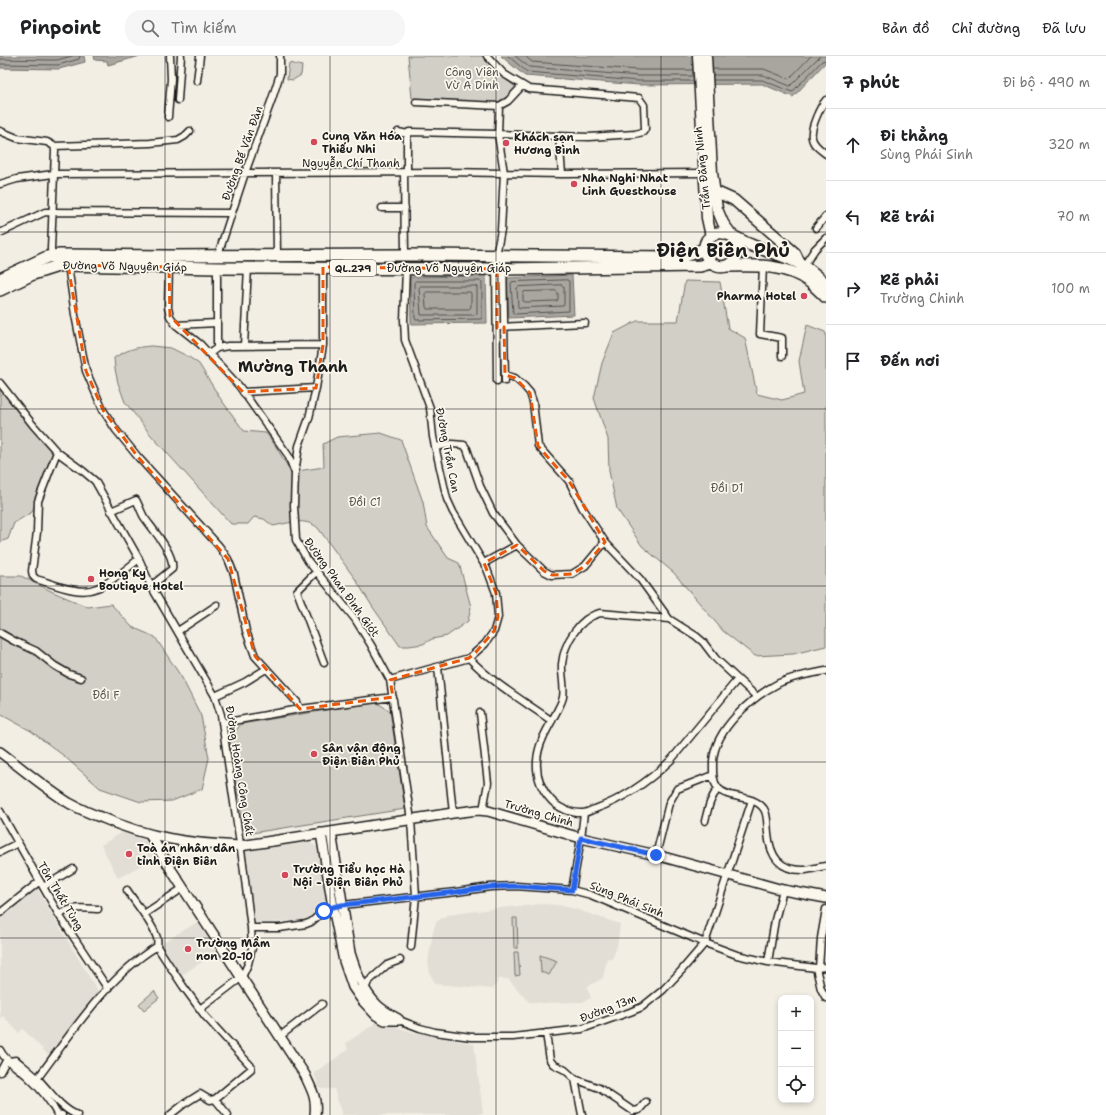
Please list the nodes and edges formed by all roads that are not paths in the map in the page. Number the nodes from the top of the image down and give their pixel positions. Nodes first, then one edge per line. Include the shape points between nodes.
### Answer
1 (170, 56) edge
2 (181, 56) edge
3 (200, 56) edge
4 (280, 56) edge
5 (488, 56) edge
6 (698, 56) edge
7 (706, 56) edge
8 (197, 81) dead end
9 (522, 86) junction
10 (704, 91) junction
11 (178, 100) dead end
12 (826, 100) edge
13 (416, 102) dead end
14 (499, 106) junction
15 (168, 117) dead end
16 (0, 131) edge
17 (190, 131) dead end
18 (398, 132) dead end
19 (408, 134) junction
20 (498, 134) junction
21 (559, 136) junction
22 (54, 146) junction
23 (826, 154) edge
24 (406, 172) junction
25 (245, 173) junction
26 (276, 173) junction
27 (504, 173) junction
28 (708, 173) junction
29 (53, 174) junction
30 (562, 174) junction
31 (0, 184) edge
32 (714, 191) junction
33 (382, 208) dead end
34 (405, 208) junction
35 (52, 212) junction
36 (231, 213) junction
37 (826, 216) edge
38 (816, 228) dead end
39 (0, 233) edge
40 (711, 236) junction
41 (734, 238) junction
42 (826, 238) edge
43 (704, 249) junction
44 (218, 255) junction
45 (248, 255) junction
46 (277, 255) junction
47 (405, 255) junction
48 (52, 256) junction
49 (500, 256) junction
50 (124, 261) junction
51 (169, 262) junction
52 (711, 264) junction
53 (68, 265) junction
54 (727, 266) junction
55 (764, 266) junction
56 (248, 267) junction
57 (217, 268) junction
58 (323, 268) junction
59 (406, 268) junction
60 (500, 268) junction
61 (800, 268) junction
62 (0, 279) edge
63 (826, 284) edge
64 (0, 290) edge
65 (825, 294) edge
66 (217, 323) junction
67 (585, 323) dead end
68 (176, 325) junction
69 (504, 327) junction
70 (497, 328) junction
71 (244, 346) junction
72 (323, 346) junction
73 (217, 348) junction
74 (209, 354) junction
75 (782, 356) dead end
76 (497, 381) dead end
77 (0, 383) edge
78 (316, 388) junction
79 (243, 392) junction
80 (435, 447) junction
81 (57, 452) junction
82 (296, 474) junction
83 (111, 511) junction
84 (605, 542) junction
85 (517, 545) junction
86 (139, 559) junction
87 (484, 563) junction
88 (316, 572) junction
89 (151, 586) junction
90 (217, 606) dead end
91 (669, 618) junction
92 (178, 631) junction
93 (0, 633) edge
94 (469, 658) junction
95 (324, 663) dead end
96 (438, 667) junction
97 (266, 669) junction
98 (826, 671) edge
99 (81, 678) dead end
100 (390, 680) junction
101 (737, 680) junction
102 (215, 696) junction
103 (393, 697) junction
104 (757, 697) junction
105 (300, 709) junction
106 (480, 713) dead end
107 (552, 721) junction
108 (222, 723) junction
109 (0, 752) edge
110 (713, 775) junction
111 (718, 789) junction
112 (752, 800) junction
113 (483, 810) junction
114 (0, 812) edge
115 (453, 813) junction
116 (584, 813) junction
117 (411, 820) junction
118 (705, 821) dead end
119 (331, 832) junction
120 (321, 833) junction
121 (150, 835) junction
122 (581, 838) junction
123 (18, 843) junction
124 (240, 846) junction
125 (0, 852) edge
126 (656, 855) junction
127 (826, 866) edge
128 (73, 869) dead end
129 (728, 874) junction
130 (338, 875) junction
131 (328, 877) junction
132 (42, 884) junction
133 (182, 888) junction
134 (127, 890) dead end
135 (572, 890) junction
136 (783, 890) junction
137 (416, 896) junction
138 (826, 898) edge
139 (342, 905) junction
140 (333, 907) junction
141 (98, 909) dead end
142 (826, 910) edge
143 (0, 913) edge
144 (144, 914) junction
145 (59, 916) junction
146 (251, 928) junction
147 (705, 943) junction
148 (411, 947) dead end
149 (157, 948) junction
150 (400, 960) dead end
151 (768, 962) junction
152 (821, 968) edge
153 (242, 977) junction
154 (108, 989) junction
155 (365, 989) junction
156 (826, 998) edge
157 (322, 1004) dead end
158 (200, 1009) junction
159 (399, 1020) junction
160 (546, 1033) junction
161 (279, 1037) junction
162 (0, 1050) edge
163 (8, 1060) junction
164 (0, 1072) edge
165 (37, 1079) junction
166 (575, 1079) junction
167 (215, 1099) junction
168 (646, 1102) dead end
169 (62, 1105) junction
170 (59, 1115) edge
171 (77, 1115) edge
172 (169, 1115) edge
173 (228, 1115) edge
174 (315, 1115) edge
175 (582, 1115) edge

1 - 15 street
2 - 11 street
3 - 8 street
4 - 25 street, Đường Bế Văn Đàn via 280,74
5 - 9 street via 504,74
6 - 10 main road
7 - 10 main road
9 - 14 street via 508,101
9 - 21 street via 540,91 639,98 643,102 643,132 589,137
10 - 28 main road, Trần Đăng Ninh
12 - 23 street via 816,118 812,138
13 - 14 street
14 - 20 street
16 - 22 street via 17,138 47,142
17 - 22 street via 178,140
18 - 19 street
19 - 20 street
19 - 24 street
20 - 21 street
20 - 27 street
21 - 30 street
22 - 29 street
24 - 26 street, Nguyễn Chí Thanh
24 - 27 street, Nguyễn Chí Thanh
24 - 34 street
25 - 26 street, Nguyễn Chí Thanh
25 - 29 street, Nguyễn Chí Thanh
25 - 36 street, Đường Bế Văn Đàn
26 - 46 street
27 - 30 street, Nguyễn Chí Thanh
27 - 49 street
28 - 30 street, Nguyễn Chí Thanh
28 - 32 main road, Trần Đăng Ninh
28 - 40 main road, Trần Đăng Ninh via 707,218
29 - 31 street, Nguyễn Chí Thanh
29 - 35 street
32 - 41 main road, Trần Đăng Ninh via 717,209
32 - 61 main road via 734,200 795,253
33 - 34 street
34 - 47 street
35 - 36 street
35 - 39 street via 45,212
35 - 48 street
36 - 44 street, Đường Bế Văn Đàn
37 - 38 street
40 - 41 highway, QL.279 via 721,232
40 - 43 highway
41 - 54 highway via 738,254
41 - 61 highway, QL.279 via 775,253
42 - 61 street
43 - 49 highway, Đường Võ Nguyên Giáp / QL.279 via 677,257
43 - 52 highway
44 - 45 highway, Đường Võ Nguyên Giáp / QL.279
44 - 51 highway, Đường Võ Nguyên Giáp / QL.279
44 - 57 highway
45 - 46 highway, Đường Võ Nguyên Giáp / QL.279
45 - 56 street
46 - 47 highway, Đường Võ Nguyên Giáp / QL.279
47 - 49 highway, Đường Võ Nguyên Giáp / QL.279
47 - 59 highway
48 - 50 highway, Đường Võ Nguyên Giáp / QL.279
48 - 62 highway, Đường Võ Nguyên Giáp / QL.279
49 - 60 street
50 - 51 highway, Đường Võ Nguyên Giáp / QL.279
50 - 53 highway, Đường Võ Nguyên Giáp / QL.279
51 - 57 highway, Đường Võ Nguyên Giáp / QL.279
51 - 68 street via 168,308
52 - 54 highway, QL.279
52 - 60 highway, Đường Võ Nguyên Giáp / QL.279
53 - 64 highway, Đường Võ Nguyên Giáp / QL.279 via 61,264 32,274
53 - 97 street via 74,315 86,371 103,410 138,457 228,559 234,574 250,646
54 - 55 highway, QL.279
55 - 61 highway, QL.279
55 - 75 street via 760,334 782,338
56 - 57 highway, Đường Võ Nguyên Giáp / QL.279
56 - 58 highway, Đường Võ Nguyên Giáp / QL.279
56 - 71 street
57 - 66 street
58 - 59 highway, Đường Võ Nguyên Giáp / QL.279
58 - 72 street, Đường Phan Đình Giót
59 - 60 highway, Đường Võ Nguyên Giáp / QL.279
59 - 80 street, Đường Trần Can via 405,340 430,408
60 - 69 street
60 - 70 street
61 - 63 highway, QL.279
61 - 65 highway, QL.279 via 810,282
66 - 68 street
66 - 73 street
67 - 69 street
68 - 74 street
69 - 70 street
69 - 84 street via 505,378 515,378 530,393 538,446 569,481 582,507
70 - 76 street
71 - 72 street
71 - 73 street
72 - 78 street, Đường Phan Đình Giót
73 - 74 street
74 - 79 street
77 - 81 street, Đường Hoàng Công Chất
78 - 79 street
78 - 82 street, Đường Phan Đình Giót via 299,446
79 - 82 street via 288,455
80 - 85 street via 464,445 493,513
80 - 87 street, Đường Trần Can via 447,499
81 - 83 street, Đường Hoàng Công Chất via 84,470 95,481
81 - 86 street via 38,501 32,572 34,578 62,587 88,590 103,585
82 - 88 street, Đường Phan Đình Giót via 296,540
83 - 86 street, Đường Hoàng Công Chất
83 - 89 street via 136,500 169,554 172,569
84 - 85 street via 585,566 572,574 562,575 544,572
84 - 91 street via 640,579
85 - 87 street
86 - 89 street, Đường Hoàng Công Chất
87 - 94 street, Đường Trần Can via 496,593 498,617 494,631 485,644
88 - 95 street via 297,591
88 - 100 street, Đường Phan Đình Giót via 355,619
89 - 92 street, Đường Hoàng Công Chất
90 - 92 street
91 - 101 street via 703,642
91 - 107 street via 600,613 594,614 579,626 567,646 562,664 563,696
92 - 102 street, Đường Hoàng Công Chất
93 - 99 street via 36,651 54,666
94 - 96 street, Đường Trần Can
94 - 107 street via 508,691
96 - 100 street, Đường Trần Can
96 - 115 street
97 - 102 street
97 - 105 street via 297,702
98 - 104 street via 792,678
100 - 103 street, Đường Phan Đình Giót
101 - 104 street
101 - 116 street via 661,770 620,798
102 - 108 street, Đường Hoàng Công Chất
103 - 105 street
103 - 117 street, Đường Phan Đình Giót
104 - 110 street via 741,711 722,735 714,757
105 - 108 street
106 - 113 street via 488,783
107 - 116 street via 538,747 539,780 546,795 554,804 563,809
108 - 124 street, Đường Hoàng Công Chất
109 - 121 street, Trường Chinh via 70,804 113,823
110 - 111 street
110 - 126 street via 677,789 674,793 669,803
111 - 112 street
111 - 118 street via 710,802
112 - 127 street via 766,813 768,840 775,859 787,868 806,870
112 - 129 street, Đường 13m
113 - 115 street, Trường Chinh
113 - 122 street, Trường Chinh
114 - 123 street, Tôn Thất Tùng
115 - 117 street, Trường Chinh
116 - 122 street
117 - 119 street, Trường Chinh
117 - 137 street, Đường Phan Đình Giót
119 - 120 street, Trường Chinh
119 - 130 street
120 - 124 street, Trường Chinh
120 - 131 street
121 - 124 street, Trường Chinh via 189,843
121 - 133 street
122 - 126 street, Trường Chinh
122 - 135 street
123 - 125 street
123 - 132 street, Tôn Thất Tùng
124 - 146 street, Đường Hoàng Công Chất
126 - 129 street, Trường Chinh
128 - 132 street
129 - 136 street, Trường Chinh
129 - 147 street, Đường 13m
130 - 131 street
130 - 139 street
131 - 140 street
132 - 143 street
132 - 145 street, Tôn Thất Tùng
133 - 144 street
133 - 153 street
134 - 144 street
135 - 137 street, Sùng Phái Sinh via 516,886
135 - 147 street, Sùng Phái Sinh via 591,895
136 - 138 street, Trường Chinh
136 - 151 street
137 - 139 street, Sùng Phái Sinh
137 - 148 street, Đường Phan Đình Giót
139 - 140 street
139 - 155 street via 352,959
140 - 146 street via 306,924 279,928
140 - 159 street via 344,961 354,987 376,1015 385,1020
141 - 145 street via 72,908
142 - 152 street via 821,938
144 - 149 street via 158,939
145 - 154 street, Tôn Thất Tùng
146 - 153 street, Đường Hoàng Công Chất via 252,948
147 - 151 street, Sùng Phái Sinh via 737,955
147 - 160 street, Đường 13m via 662,990 642,1006 582,1029
149 - 154 street via 118,976
149 - 158 street
150 - 155 street via 387,965 368,982
151 - 152 street, Sùng Phái Sinh
152 - 156 street via 821,989
153 - 158 street
153 - 161 street
154 - 165 street
155 - 159 street via 378,1006
157 - 161 street
158 - 167 street via 251,1066
159 - 160 street, Đường 13m via 420,1028 472,1037 513,1037
160 - 166 street via 551,1062
161 - 174 street via 313,1091
162 - 163 street
163 - 164 street
163 - 165 street via 16,1060
163 - 170 street via 36,1085
165 - 169 street
166 - 168 street via 594,1086 636,1112
166 - 175 street
167 - 172 street via 210,1100 200,1094
167 - 173 street
169 - 170 street
169 - 171 street

